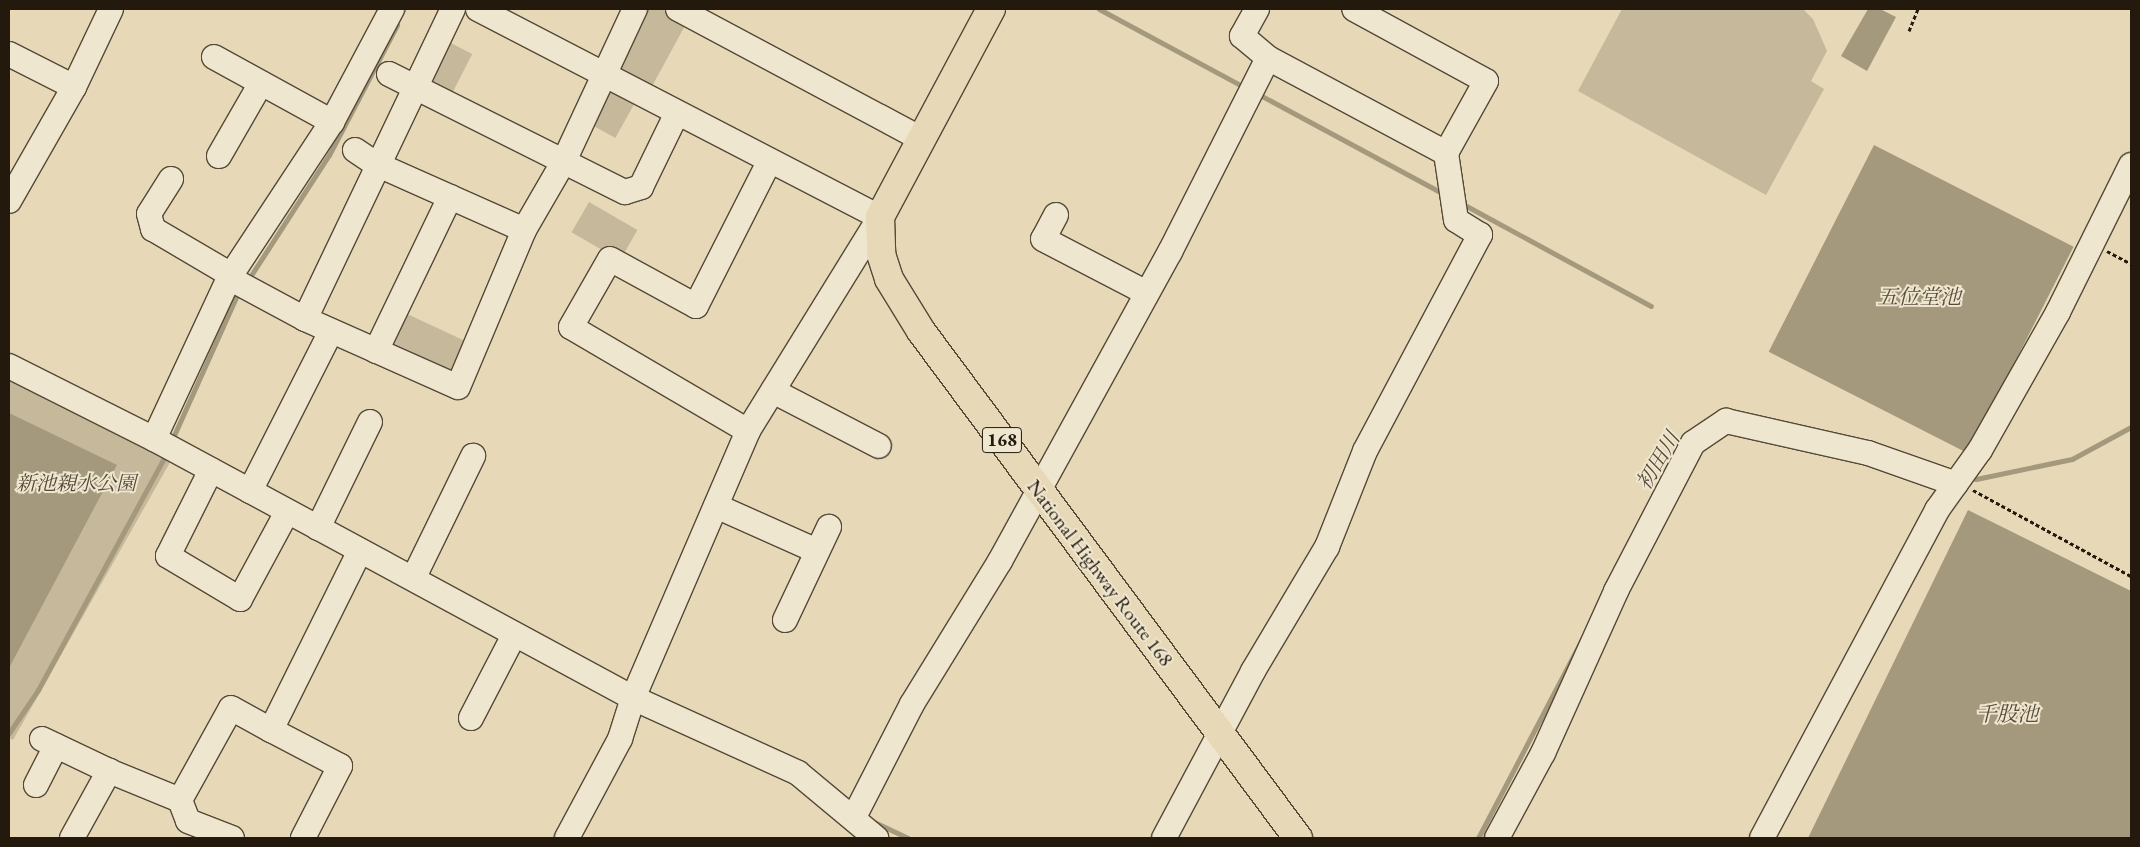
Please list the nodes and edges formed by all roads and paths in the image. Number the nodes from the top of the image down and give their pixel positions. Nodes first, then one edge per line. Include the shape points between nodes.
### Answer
1 (111, 9) edge
2 (392, 9) edge
3 (453, 9) edge
4 (478, 9) edge
5 (635, 9) edge
6 (678, 9) edge
7 (991, 9) edge
8 (1257, 9) edge
9 (1354, 9) edge
10 (1918, 9) edge
11 (1909, 30) dead end
12 (9, 54) edge
13 (214, 57) dead end
14 (1268, 58) junction
15 (604, 73) junction
16 (389, 74) dead end
17 (261, 83) junction
18 (74, 87) junction
19 (412, 88) junction
20 (677, 112) junction
21 (332, 122) junction
22 (920, 138) junction
23 (356, 150) dead end
24 (1446, 153) junction
25 (219, 156) dead end
26 (564, 160) junction
27 (769, 162) junction
28 (376, 164) junction
29 (2131, 165) edge
30 (171, 179) dead end
31 (450, 197) junction
32 (9, 201) edge
33 (1056, 215) dead end
34 (880, 217) junction
35 (524, 230) junction
36 (2092, 243) junction
37 (2131, 264) edge
38 (230, 277) junction
39 (1145, 292) junction
40 (305, 318) junction
41 (331, 331) junction
42 (376, 351) junction
43 (9, 366) edge
44 (773, 391) junction
45 (370, 422) dead end
46 (748, 431) junction
47 (154, 439) junction
48 (879, 446) dead end
49 (473, 456) dead end
50 (211, 470) junction
51 (1961, 478) junction
52 (1038, 489) junction
53 (250, 491) junction
54 (716, 506) junction
55 (287, 512) junction
56 (829, 527) dead end
57 (318, 528) junction
58 (815, 550) junction
59 (360, 551) junction
60 (2131, 576) edge
61 (414, 577) junction
62 (785, 620) dead end
63 (514, 635) junction
64 (633, 698) junction
65 (471, 718) dead end
66 (271, 730) junction
67 (1220, 734) junction
68 (109, 771) junction
69 (36, 785) dead end
70 (180, 800) junction
71 (854, 817) junction
72 (72, 838) edge
73 (232, 838) edge
74 (303, 838) edge
75 (567, 838) edge
76 (876, 838) edge
77 (1164, 838) edge
78 (1298, 838) edge
79 (1497, 838) edge
80 (1762, 838) edge

1 - 18 street
2 - 21 street
3 - 19 street
4 - 15 street
5 - 15 street
6 - 22 street
7 - 22 highway, National Highway Route 168 / 168
8 - 14 street via 1242,36
9 - 24 street via 1486,81
10 - 11 path
12 - 18 street
13 - 17 street
14 - 24 street
14 - 39 street via 1170,252
15 - 20 street
15 - 26 street
16 - 19 street
17 - 21 street
17 - 25 street
18 - 32 street
19 - 26 street
19 - 28 street
20 - 26 street via 641,187 625,192
20 - 27 street
21 - 38 street
22 - 34 highway, National Highway Route 168 / 168
23 - 28 street
24 - 67 street via 1456,220 1480,235 1365,451 1327,547
26 - 35 street
27 - 34 street
27 - 46 street via 696,306 610,259 571,327
28 - 31 street
28 - 40 street
29 - 36 street
30 - 38 street via 150,214 153,229
31 - 35 street
31 - 42 street
33 - 39 street via 1043,239
34 - 44 street
34 - 52 highway, National Highway Route 168 / 168 via 881,254 898,298
35 - 42 street via 458,387
36 - 37 path
36 - 51 street
38 - 40 street
38 - 47 street
39 - 52 street
40 - 41 street
41 - 42 street
41 - 53 street
43 - 47 street
44 - 46 street
44 - 48 street
45 - 57 street
46 - 54 street
47 - 50 street
49 - 61 street
50 - 53 street
50 - 55 street via 168,556 240,598
51 - 60 path
51 - 79 street via 1726,421 1693,443 1616,592 1543,753
51 - 80 street via 1937,510 1845,677
52 - 67 highway, National Highway Route 168 / 168
52 - 71 street via 912,704
53 - 55 street
54 - 58 street
54 - 64 street
55 - 57 street
56 - 58 street
57 - 59 street
58 - 62 street
59 - 61 street
59 - 66 street
61 - 63 street
63 - 64 street
63 - 65 street
64 - 71 street via 798,773
64 - 75 street via 620,739
66 - 70 street via 231,708
66 - 74 street via 340,766
67 - 77 street
67 - 78 highway, National Highway Route 168 / 168
68 - 69 street via 49,742
68 - 70 street
68 - 72 street
70 - 73 street via 188,821
71 - 76 street

